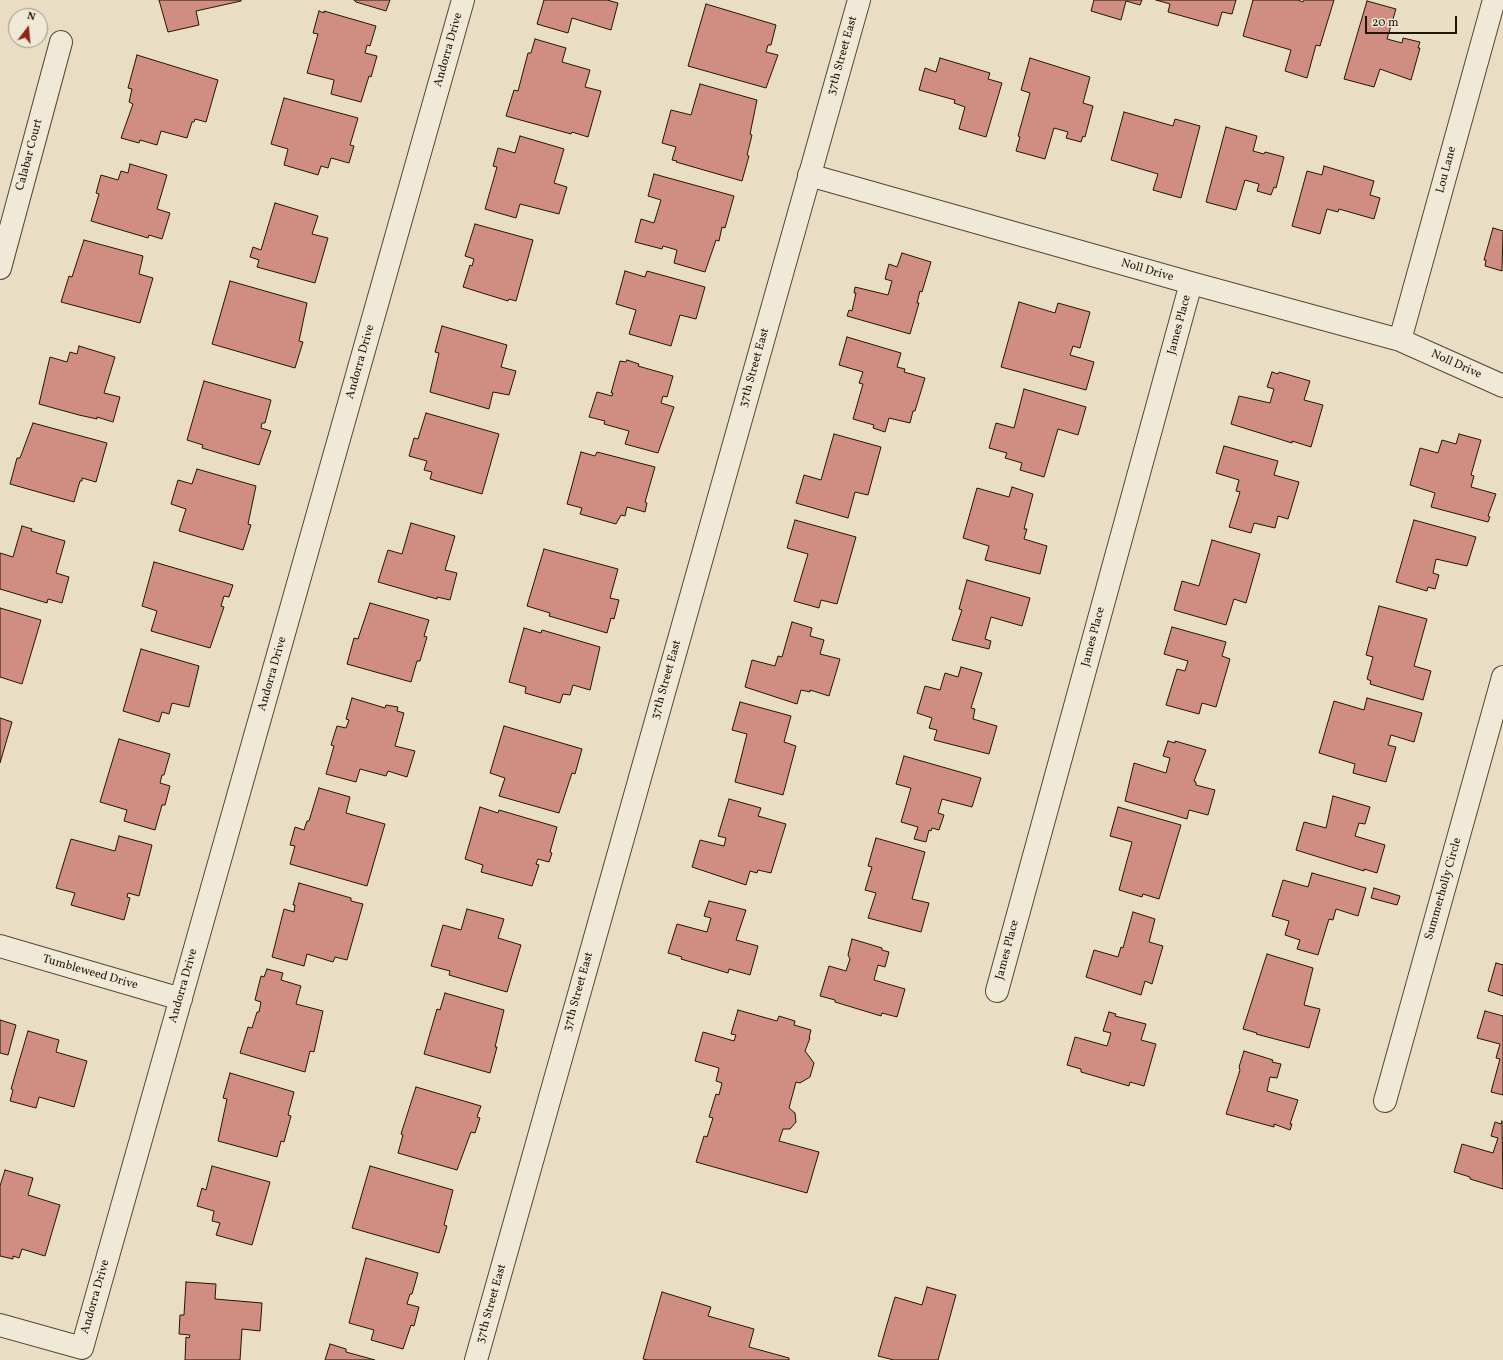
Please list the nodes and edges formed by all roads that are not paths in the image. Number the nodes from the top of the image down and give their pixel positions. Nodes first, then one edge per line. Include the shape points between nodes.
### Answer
1 (463, 0) edge
2 (859, 0) edge
3 (1494, 0) edge
4 (61, 42) dead end
5 (809, 175) junction
6 (0, 268) edge
7 (1191, 283) junction
8 (1400, 340) junction
9 (1503, 386) edge
10 (1503, 677) edge
11 (0, 946) edge
12 (997, 991) dead end
13 (181, 999) junction
14 (1385, 1100) dead end
15 (0, 1325) edge
16 (476, 1360) edge

1 - 13 street, Andorra Drive
2 - 5 street, 37th Street East
3 - 8 street, Lou Lane
4 - 6 street, Calabar Court
5 - 7 street, Noll Drive
5 - 16 street, 37th Street East
7 - 8 street, Noll Drive
7 - 12 street, James Place
8 - 9 street, Noll Drive
10 - 14 street, Summerholly Circle
11 - 13 street, Tumbleweed Drive
13 - 15 street, Andorra Drive via 82,1348

